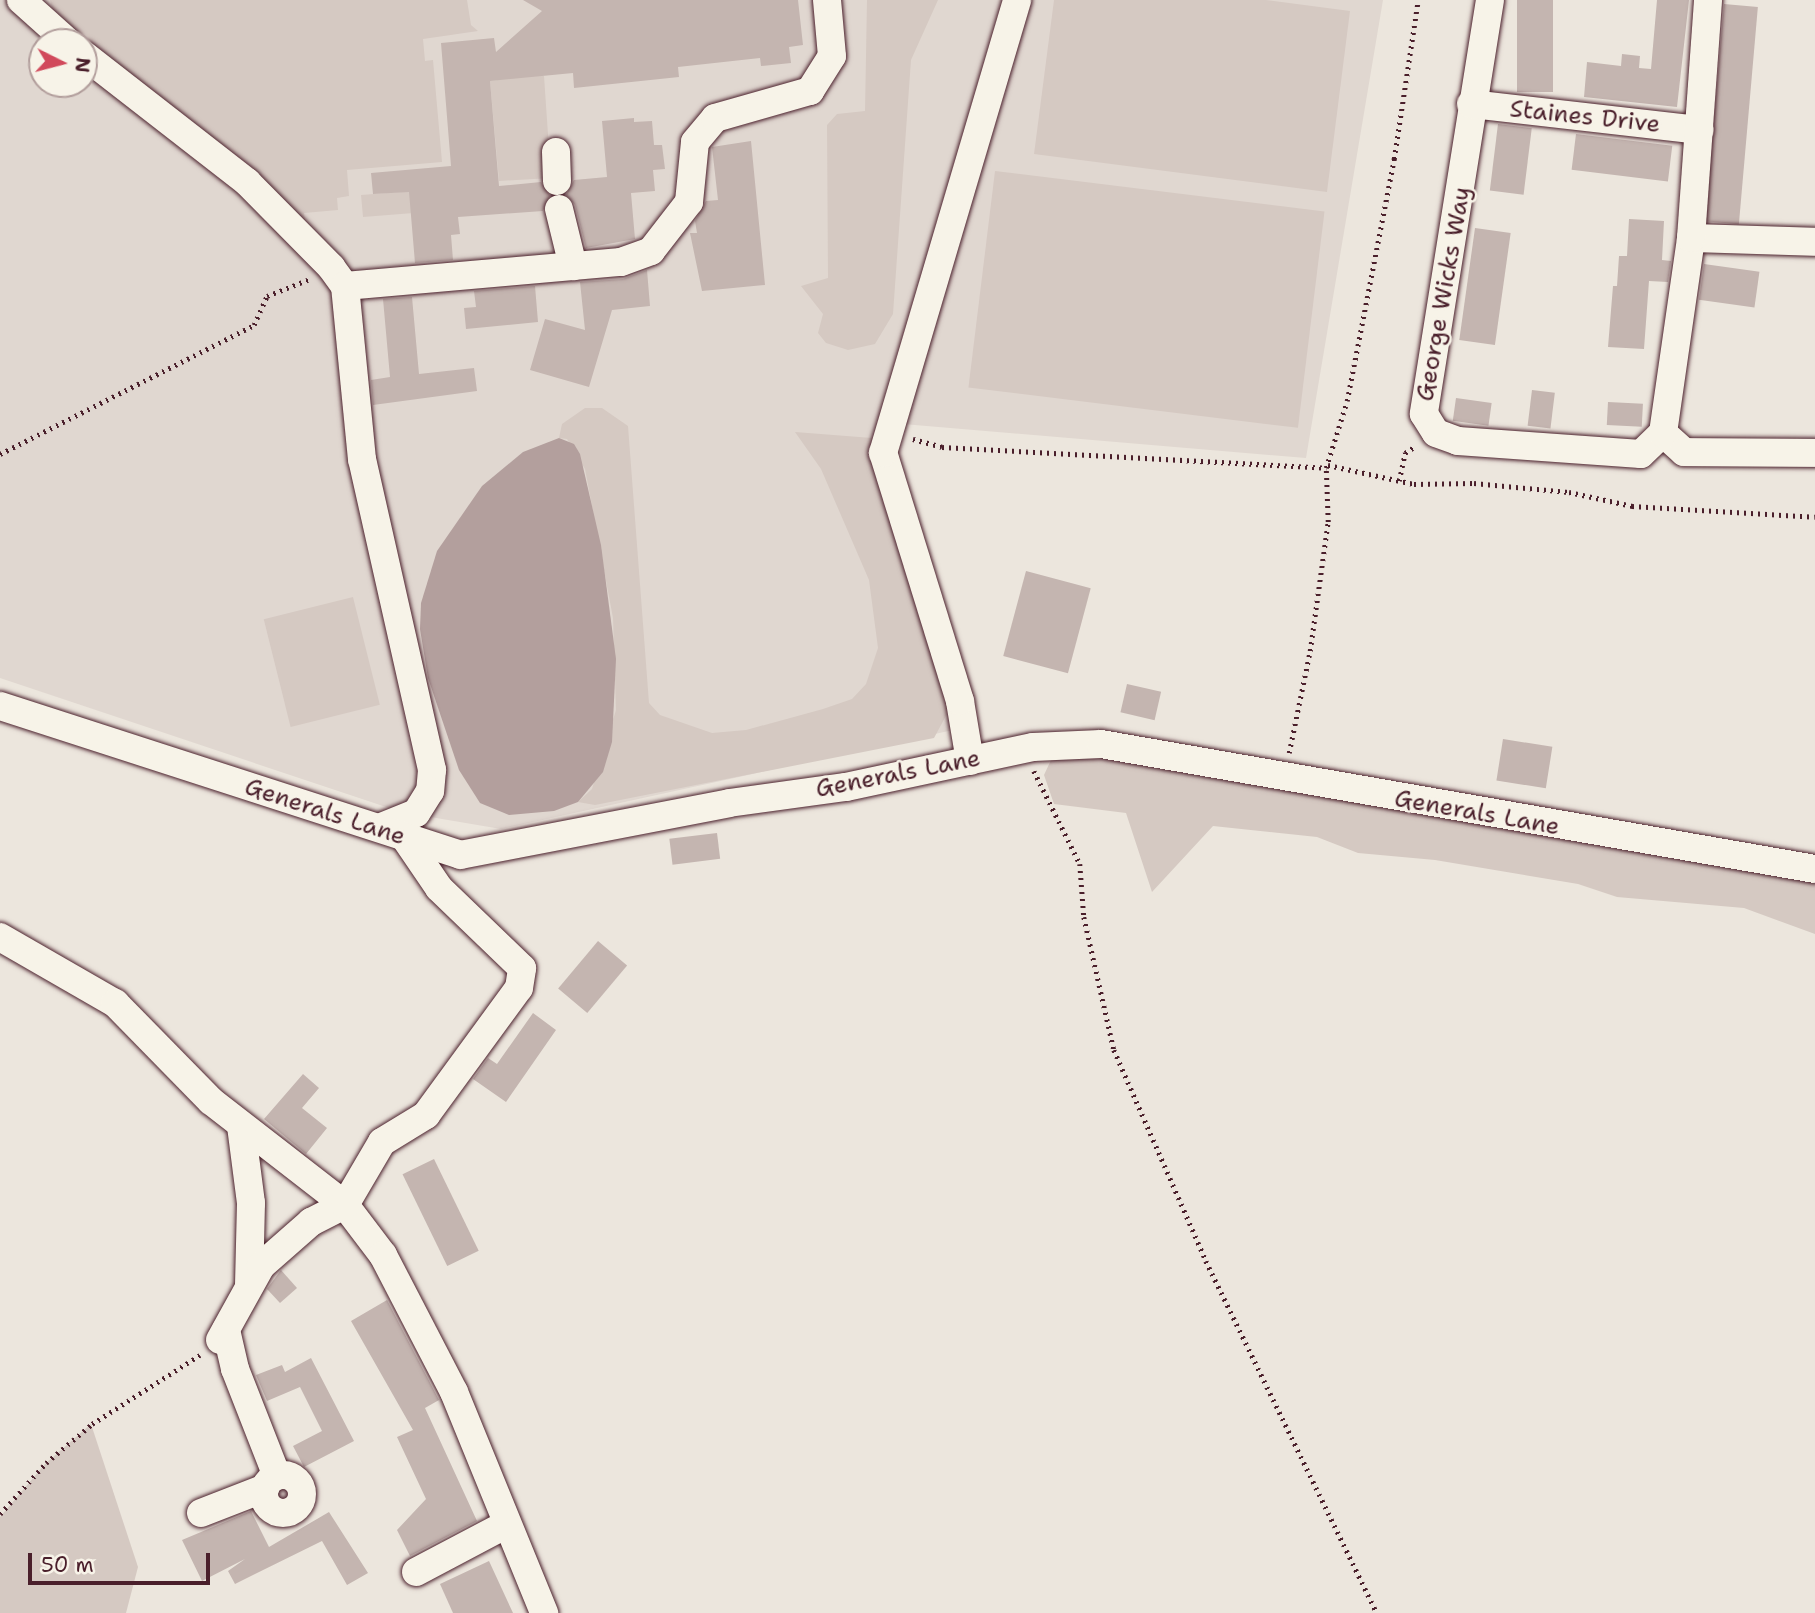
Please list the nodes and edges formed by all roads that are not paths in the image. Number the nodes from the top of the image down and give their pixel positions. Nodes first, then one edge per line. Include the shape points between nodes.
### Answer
1 (21, 0) edge
2 (827, 0) edge
3 (1017, 0) edge
4 (1490, 0) edge
5 (1708, 0) edge
6 (52, 28) edge
7 (98, 66) edge
8 (1471, 104) junction
9 (1700, 130) junction
10 (556, 152) dead end
11 (557, 181) dead end
12 (559, 209) dead end
13 (1691, 238) junction
14 (1815, 242) edge
15 (573, 266) junction
16 (333, 281) junction
17 (1663, 433) junction
18 (1815, 453) edge
19 (0, 706) edge
20 (970, 761) junction
21 (392, 831) junction
22 (1815, 869) edge
23 (0, 937) edge
24 (241, 1126) junction
25 (251, 1203) junction
26 (345, 1205) junction
27 (287, 1240) junction
28 (249, 1284) junction
29 (201, 1513) dead end
30 (508, 1524) junction
31 (416, 1572) dead end
32 (544, 1613) edge

1 - 6 street
2 - 15 street via 832,55 810,91 715,118 695,142 689,202 651,251 621,262
3 - 20 street via 883,453 960,701
4 - 8 street, George Wicks Way
5 - 9 street
7 - 16 street via 247,183 331,267
8 - 9 street, Staines Drive
8 - 17 street, George Wicks Way via 1466,169 1423,414 1436,433 1458,441 1641,454
9 - 13 street
10 - 11 street
12 - 15 street
13 - 14 street
13 - 17 street
15 - 16 street
16 - 21 street via 362,459 432,770 430,791 415,813
17 - 18 street via 1684,452
19 - 21 street, Generals Lane
20 - 21 street, Generals Lane via 460,855 426,848
20 - 22 street, Generals Lane via 1028,748 1101,744
21 - 26 street via 439,888 522,968 519,988 426,1115 382,1142
23 - 24 street via 115,1003
24 - 25 street
24 - 26 street
25 - 27 street
25 - 28 street
26 - 27 street
26 - 30 street via 383,1255 447,1380
27 - 28 street
28 - 29 street via 223,1335 271,1482
30 - 31 street
30 - 32 street

